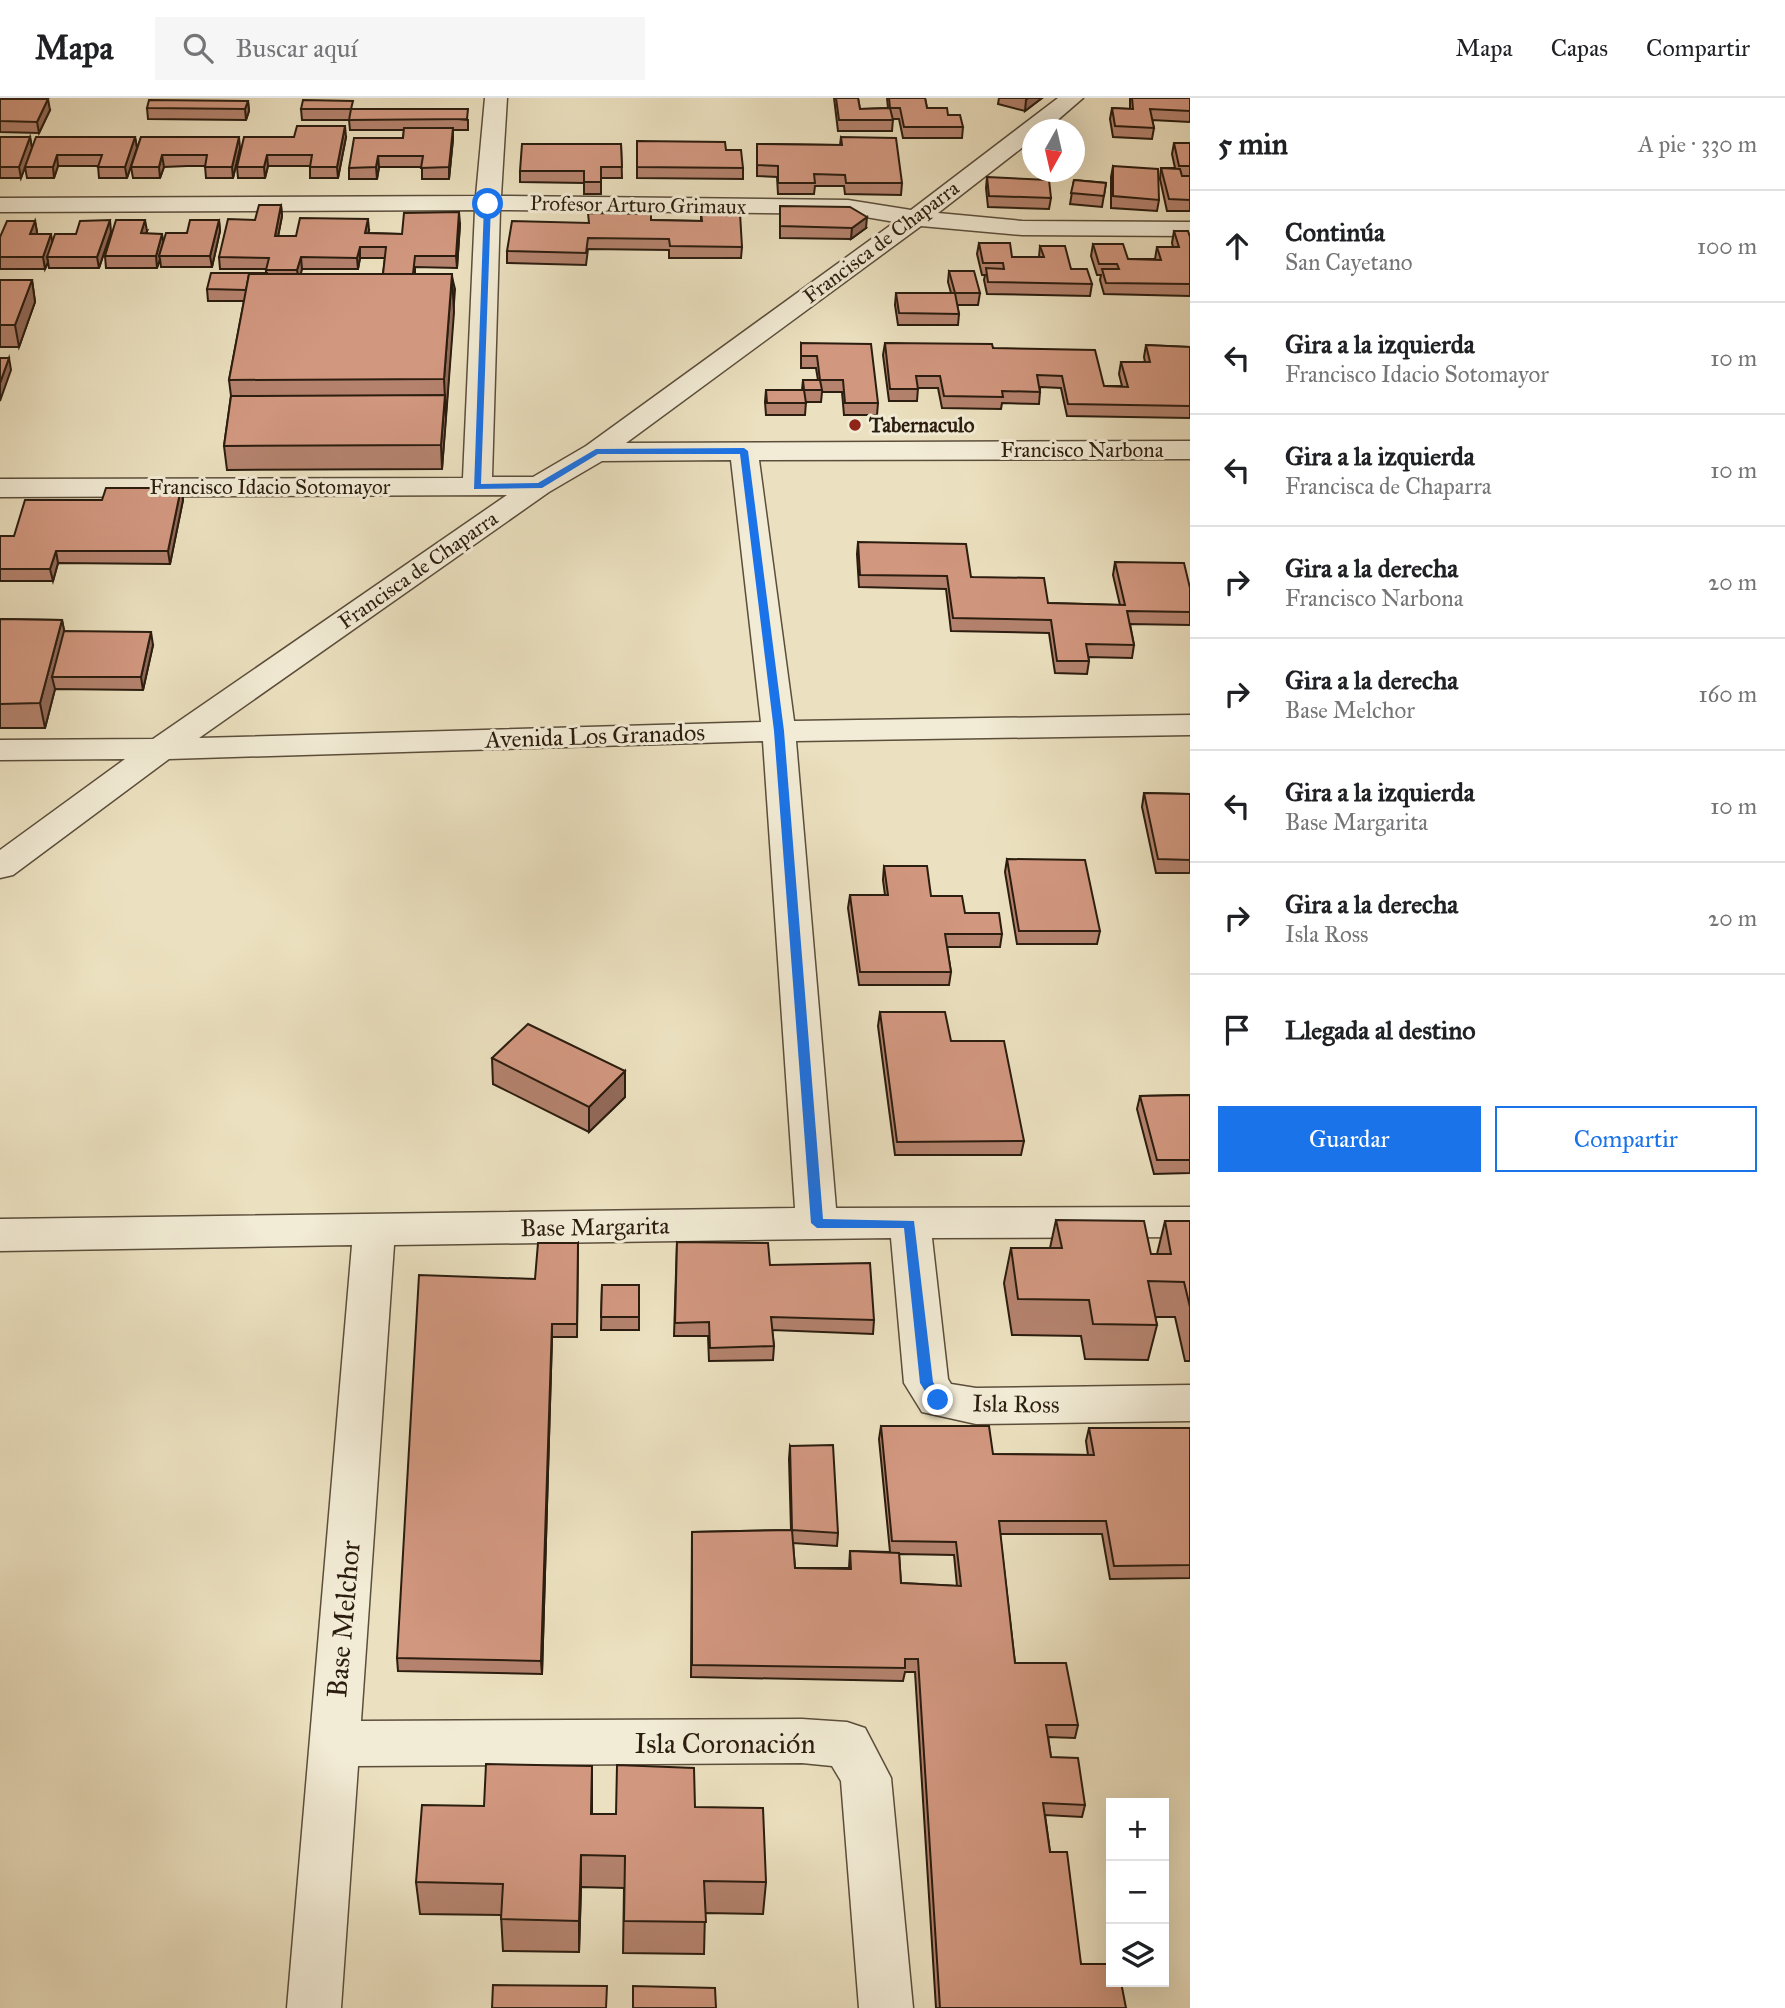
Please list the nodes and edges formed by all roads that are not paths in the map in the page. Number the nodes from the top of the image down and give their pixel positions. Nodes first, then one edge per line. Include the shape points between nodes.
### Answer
1 (496, 98) edge
2 (1072, 98) edge
3 (488, 204) junction
4 (0, 205) edge
5 (916, 218) junction
6 (1190, 229) edge
7 (1190, 450) edge
8 (744, 451) junction
9 (596, 452) junction
10 (539, 486) junction
11 (477, 487) junction
12 (0, 488) edge
13 (1190, 724) edge
14 (779, 731) junction
15 (160, 749) junction
16 (0, 750) edge
17 (0, 867) edge
18 (1190, 1222) edge
19 (817, 1223) junction
20 (909, 1224) junction
21 (374, 1231) junction
22 (0, 1235) edge
23 (1190, 1403) edge
24 (334, 1744) junction
25 (314, 2008) edge
26 (886, 2008) edge

1 - 3 street
2 - 5 street, Francisca de Chaparra
3 - 4 street, Profesor Arturo Grimaux
3 - 5 street, Profesor Arturo Grimaux via 848,207
3 - 11 street
5 - 6 street, Profesor Arturo Grimaux via 1021,228
5 - 9 street, Francisca de Chaparra
7 - 8 street, Francisco Narbona
8 - 9 street, Francisco Narbona
8 - 14 street
9 - 10 street, Francisca de Chaparra
10 - 11 street, Francisco Idacio Sotomayor
10 - 15 street, Francisca de Chaparra
11 - 12 street, Francisco Idacio Sotomayor
13 - 14 street, Avenida Los Granados
14 - 15 street, Avenida Los Granados
14 - 19 street
15 - 16 street, Avenida Los Granados
15 - 17 street, Francisca de Chaparra
18 - 20 street, Base Margarita
19 - 20 street, Base Margarita
19 - 21 street, Base Margarita
20 - 23 street, Isla Ross via 926,1383 938,1400 976,1406
21 - 22 street, Base Margarita
21 - 24 street, Base Melchor
24 - 25 street, Base Melchor
24 - 26 street, Isla Coronación via 846,1744 866,1778

